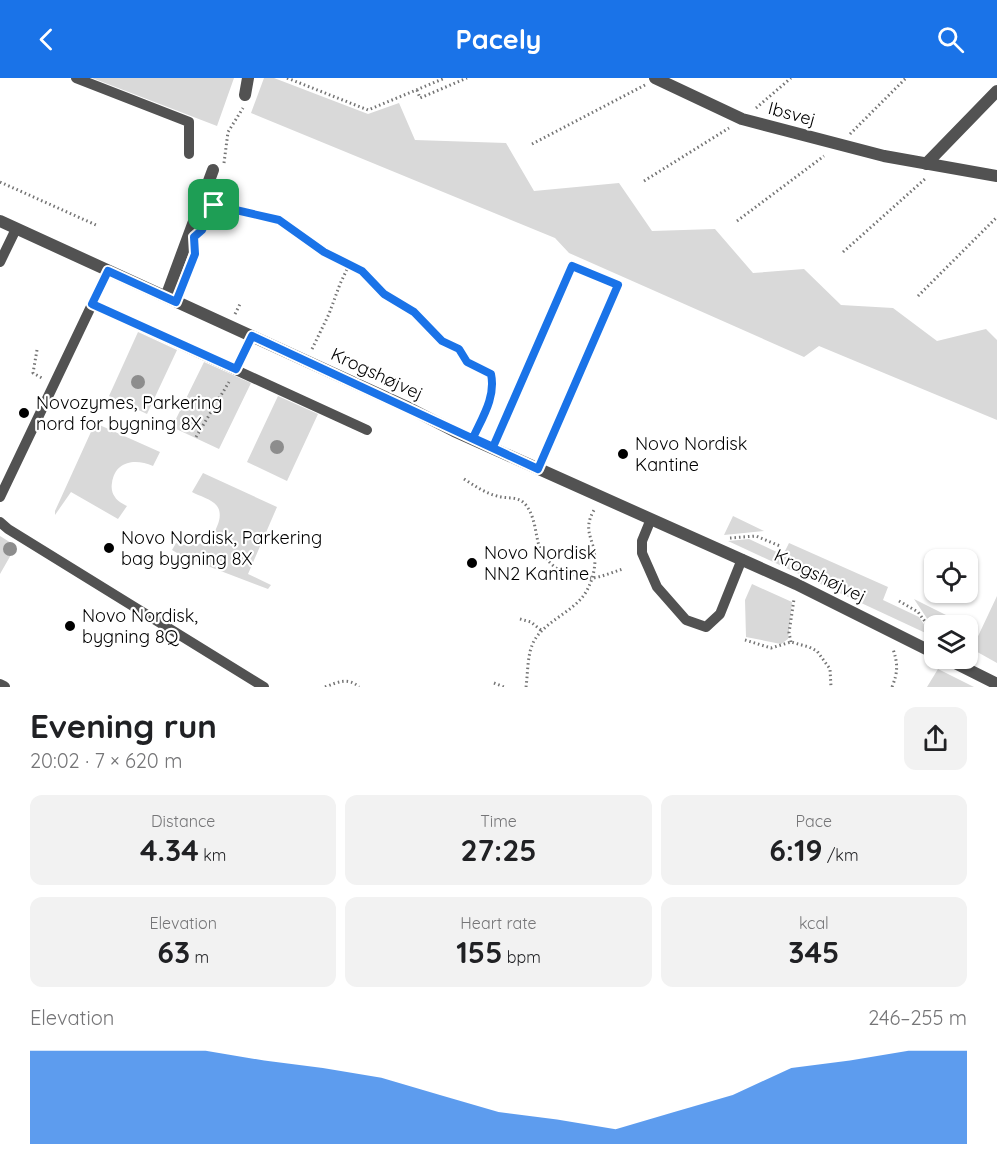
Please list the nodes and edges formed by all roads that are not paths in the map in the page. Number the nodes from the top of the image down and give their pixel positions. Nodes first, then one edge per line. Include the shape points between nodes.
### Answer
1 (76, 78) edge
2 (248, 78) edge
3 (656, 79) edge
4 (997, 91) edge
5 (245, 95) road end
6 (189, 154) dead end
7 (933, 165) junction
8 (218, 168) road end
9 (997, 176) edge
10 (0, 221) edge
11 (16, 228) junction
12 (0, 262) edge
13 (108, 271) junction
14 (166, 297) junction
15 (92, 304) junction
16 (367, 430) dead end
17 (493, 447) junction
18 (538, 469) junction
19 (0, 498) edge
20 (651, 519) junction
21 (0, 522) edge
22 (742, 559) junction
23 (924, 648) edge
24 (967, 669) edge
25 (997, 684) edge
26 (0, 685) edge
27 (4, 687) edge
28 (264, 687) edge

1 - 6 lane via 189,123
2 - 5 street
3 - 7 street, Ibsvej via 742,119 849,148
4 - 7 street
7 - 9 street, Ibsvej
8 - 14 street
10 - 11 street, Krogshøjvej
11 - 12 lane
11 - 13 street, Krogshøjvej
13 - 14 street, Krogshøjvej
13 - 15 lane
14 - 17 street, Krogshøjvej
15 - 16 lane
15 - 19 lane
17 - 18 street, Krogshøjvej
17 - 18 lane via 572,266 618,285
18 - 20 street, Krogshøjvej
20 - 22 street, Krogshøjvej
20 - 22 lane via 642,553 657,586 686,620 706,627 720,614
21 - 28 lane
22 - 23 street, Krogshøjvej
24 - 25 street
26 - 27 street

